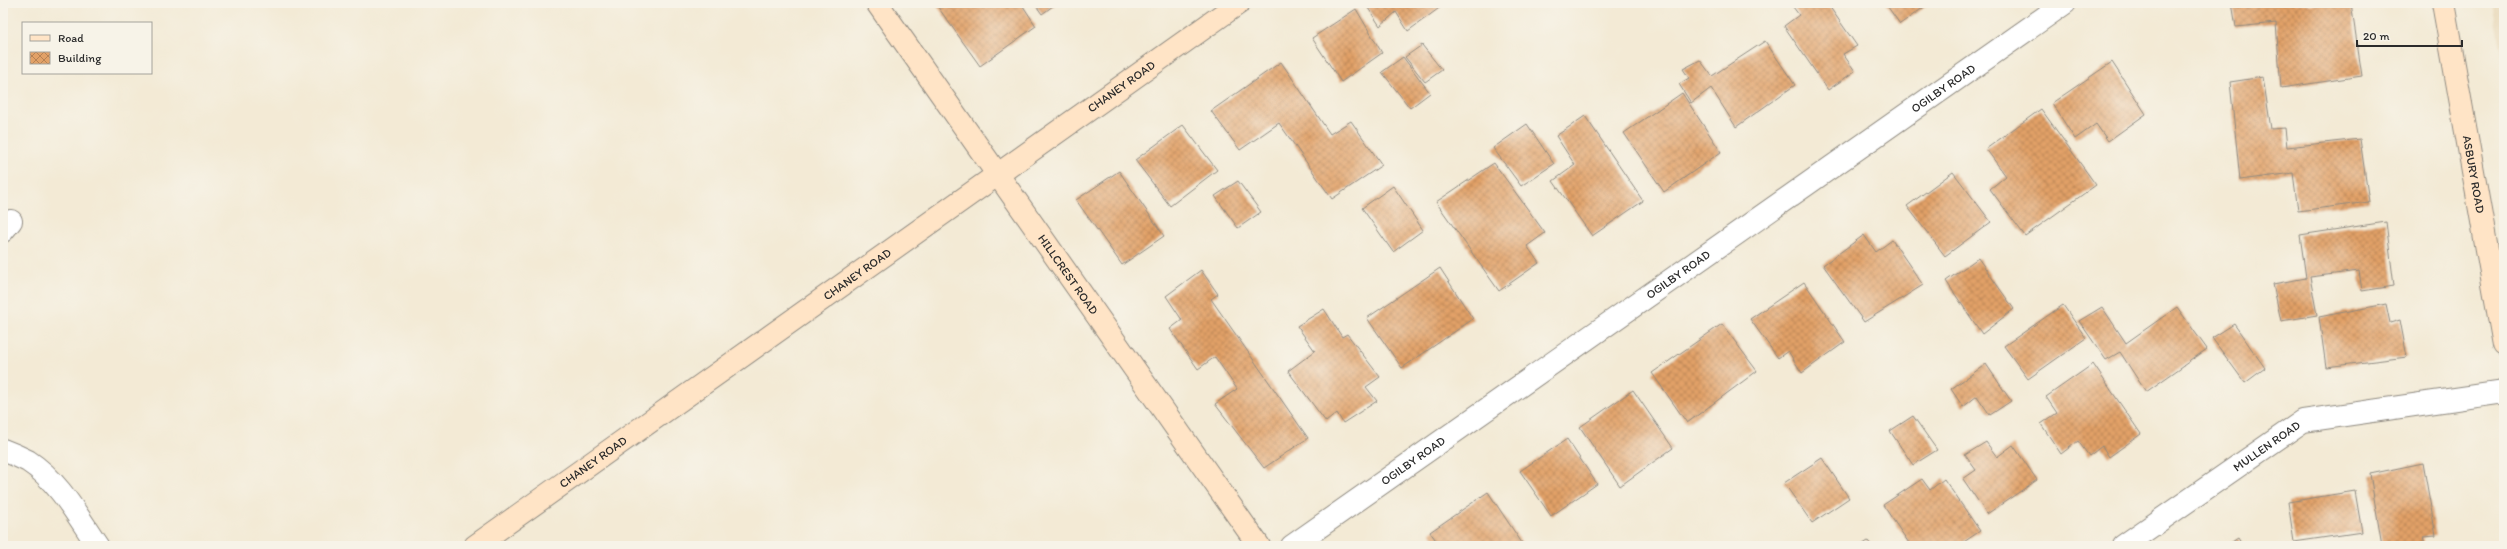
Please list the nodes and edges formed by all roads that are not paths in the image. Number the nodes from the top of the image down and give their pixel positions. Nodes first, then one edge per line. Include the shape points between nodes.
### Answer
1 (877, 3) edge
2 (1239, 3) edge
3 (2065, 3) edge
4 (2443, 3) edge
5 (998, 176) junction
6 (2504, 346) edge
7 (2504, 392) edge
8 (3, 450) edge
9 (98, 546) edge
10 (476, 546) edge
11 (1259, 546) edge
12 (1292, 546) edge
13 (2123, 546) edge

1 - 5 street, HILLCREST ROAD
2 - 5 street, CHANEY ROAD
3 - 12 street, OGILBY ROAD
4 - 6 street, ASBURY ROAD
5 - 10 street, CHANEY ROAD
5 - 11 street, HILLCREST ROAD
7 - 13 street, MULLEN ROAD via 2303,421
8 - 9 street via 28,461 46,476

